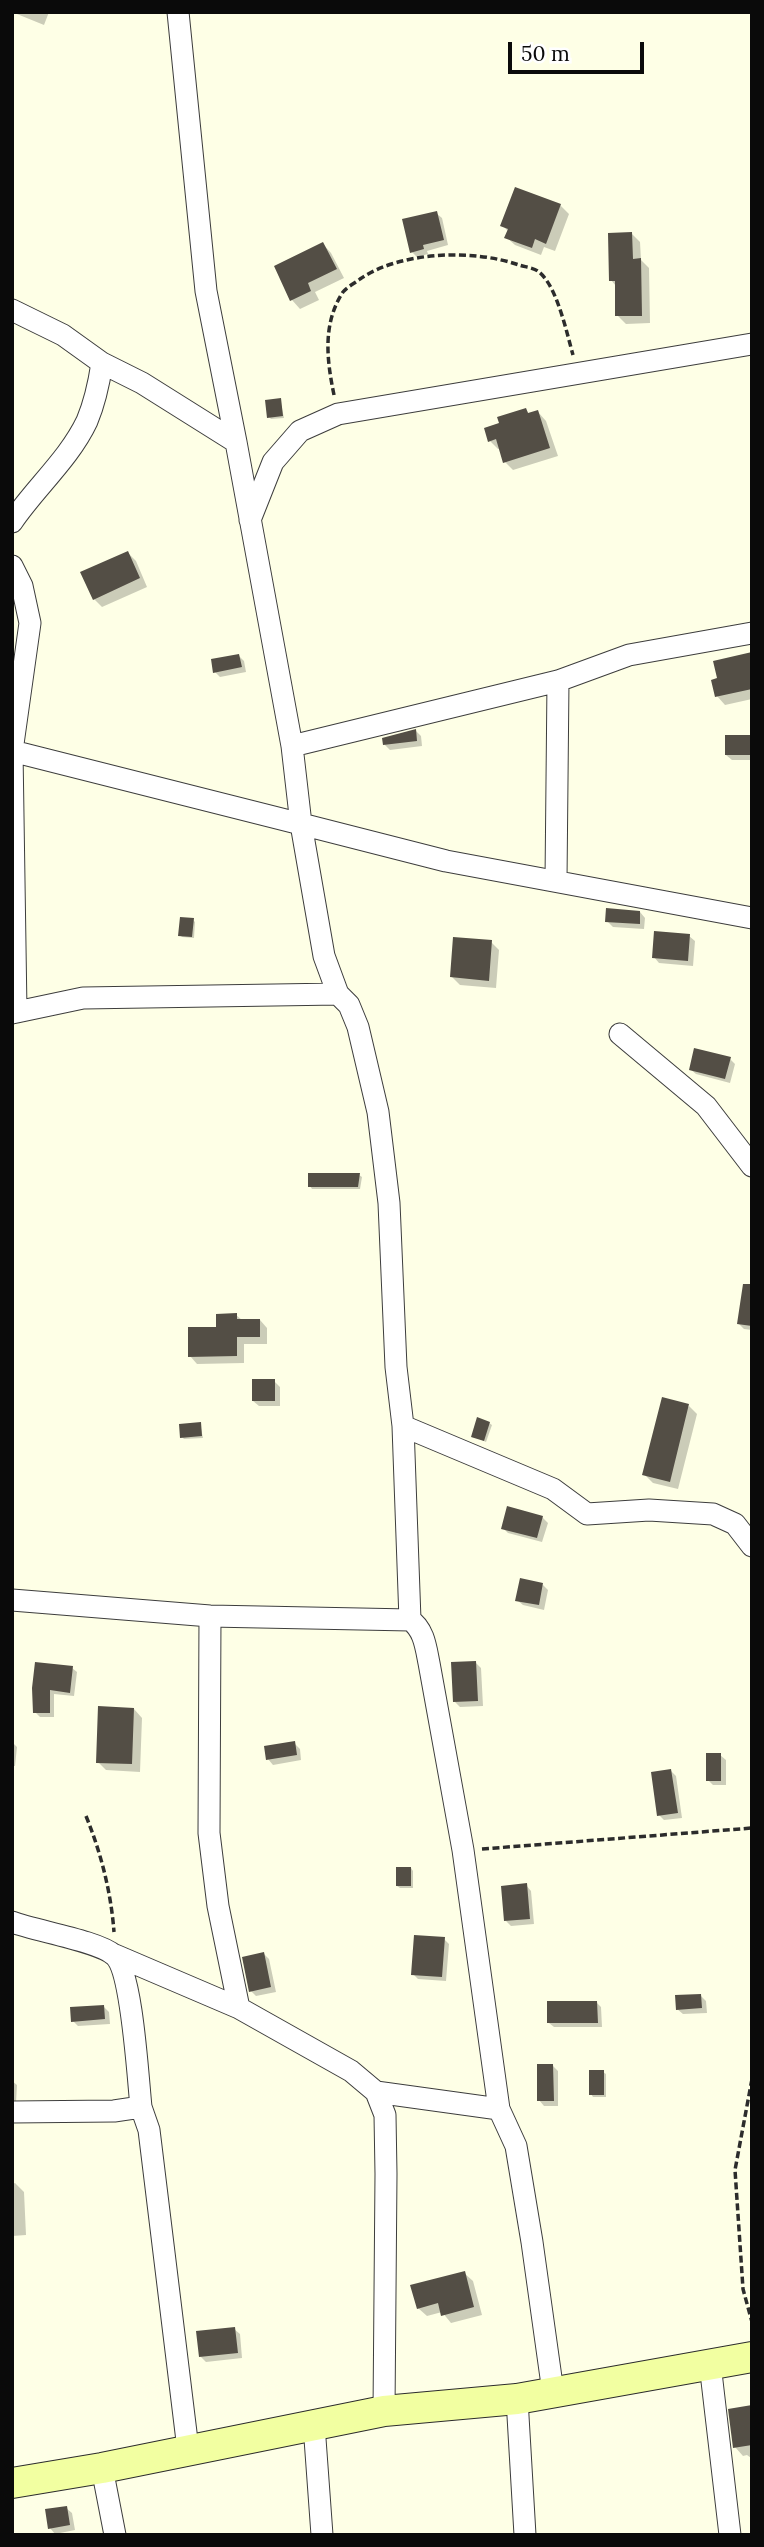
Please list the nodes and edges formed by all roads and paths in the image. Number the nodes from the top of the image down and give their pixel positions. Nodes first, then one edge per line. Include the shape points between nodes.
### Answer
1 (178, 12) edge
2 (12, 310) edge
3 (752, 344) edge
4 (102, 363) junction
5 (578, 374) junction
6 (338, 414) junction
7 (236, 442) junction
8 (12, 522) edge
9 (249, 522) junction
10 (12, 566) edge
11 (752, 633) edge
12 (558, 681) junction
13 (292, 746) junction
14 (12, 751) edge
15 (301, 824) junction
16 (556, 880) junction
17 (752, 918) edge
18 (338, 994) junction
19 (14, 1012) edge
20 (620, 1034) dead end
21 (752, 1167) edge
22 (403, 1426) junction
23 (752, 1546) edge
24 (12, 1600) edge
25 (210, 1616) junction
26 (410, 1620) junction
27 (86, 1816) dead end
28 (752, 1828) edge
29 (463, 1850) junction
30 (12, 1922) edge
31 (115, 1955) junction
32 (239, 2008) junction
33 (752, 2079) edge
34 (376, 2092) junction
35 (141, 2106) junction
36 (499, 2109) junction
37 (12, 2112) edge
38 (752, 2322) edge
39 (752, 2357) edge
40 (710, 2364) junction
41 (553, 2392) junction
42 (517, 2399) junction
43 (384, 2411) junction
44 (314, 2425) junction
45 (188, 2449) junction
46 (102, 2468) junction
47 (12, 2483) edge
48 (115, 2535) edge
49 (321, 2535) edge
50 (525, 2535) edge
51 (730, 2535) edge

1 - 7 street via 206,291
2 - 4 street via 63,335
3 - 5 street
4 - 7 street
4 - 8 street via 86,424
5 - 6 street
5 - 6 path via 557,300 539,272 470,255 406,260 374,269 344,290 330,322 327,360
6 - 9 street via 300,431 273,462
7 - 9 street
9 - 13 street
10 - 14 street via 22,586 30,623
11 - 12 street via 629,656
12 - 13 street
12 - 16 street
13 - 15 street
14 - 15 street
14 - 19 street
15 - 16 street via 446,861
15 - 18 street via 324,956
16 - 17 street
18 - 19 street via 83,998
18 - 22 street via 349,1005 358,1027 378,1112 389,1203
20 - 21 street via 706,1106
22 - 23 street via 553,1489 587,1514 649,1510 713,1514 735,1524
22 - 26 street
24 - 25 street
25 - 26 street
25 - 32 street via 209,1833
26 - 29 street via 422,1633 426,1650
27 - 31 path via 100,1850 112,1909
28 - 29 path
29 - 36 street
30 - 31 street
31 - 32 street
31 - 35 street via 130,2003
32 - 34 street via 351,2071
33 - 38 path via 735,2171 743,2289
34 - 36 street
34 - 43 street via 384,2115 386,2174
35 - 37 street via 114,2111
35 - 45 street via 149,2130
36 - 41 street via 516,2147
39 - 40 street
40 - 41 street
40 - 51 street
41 - 42 street
42 - 43 street
42 - 50 street
43 - 44 street
44 - 45 street
44 - 49 street
45 - 46 street
46 - 47 street
46 - 48 street

